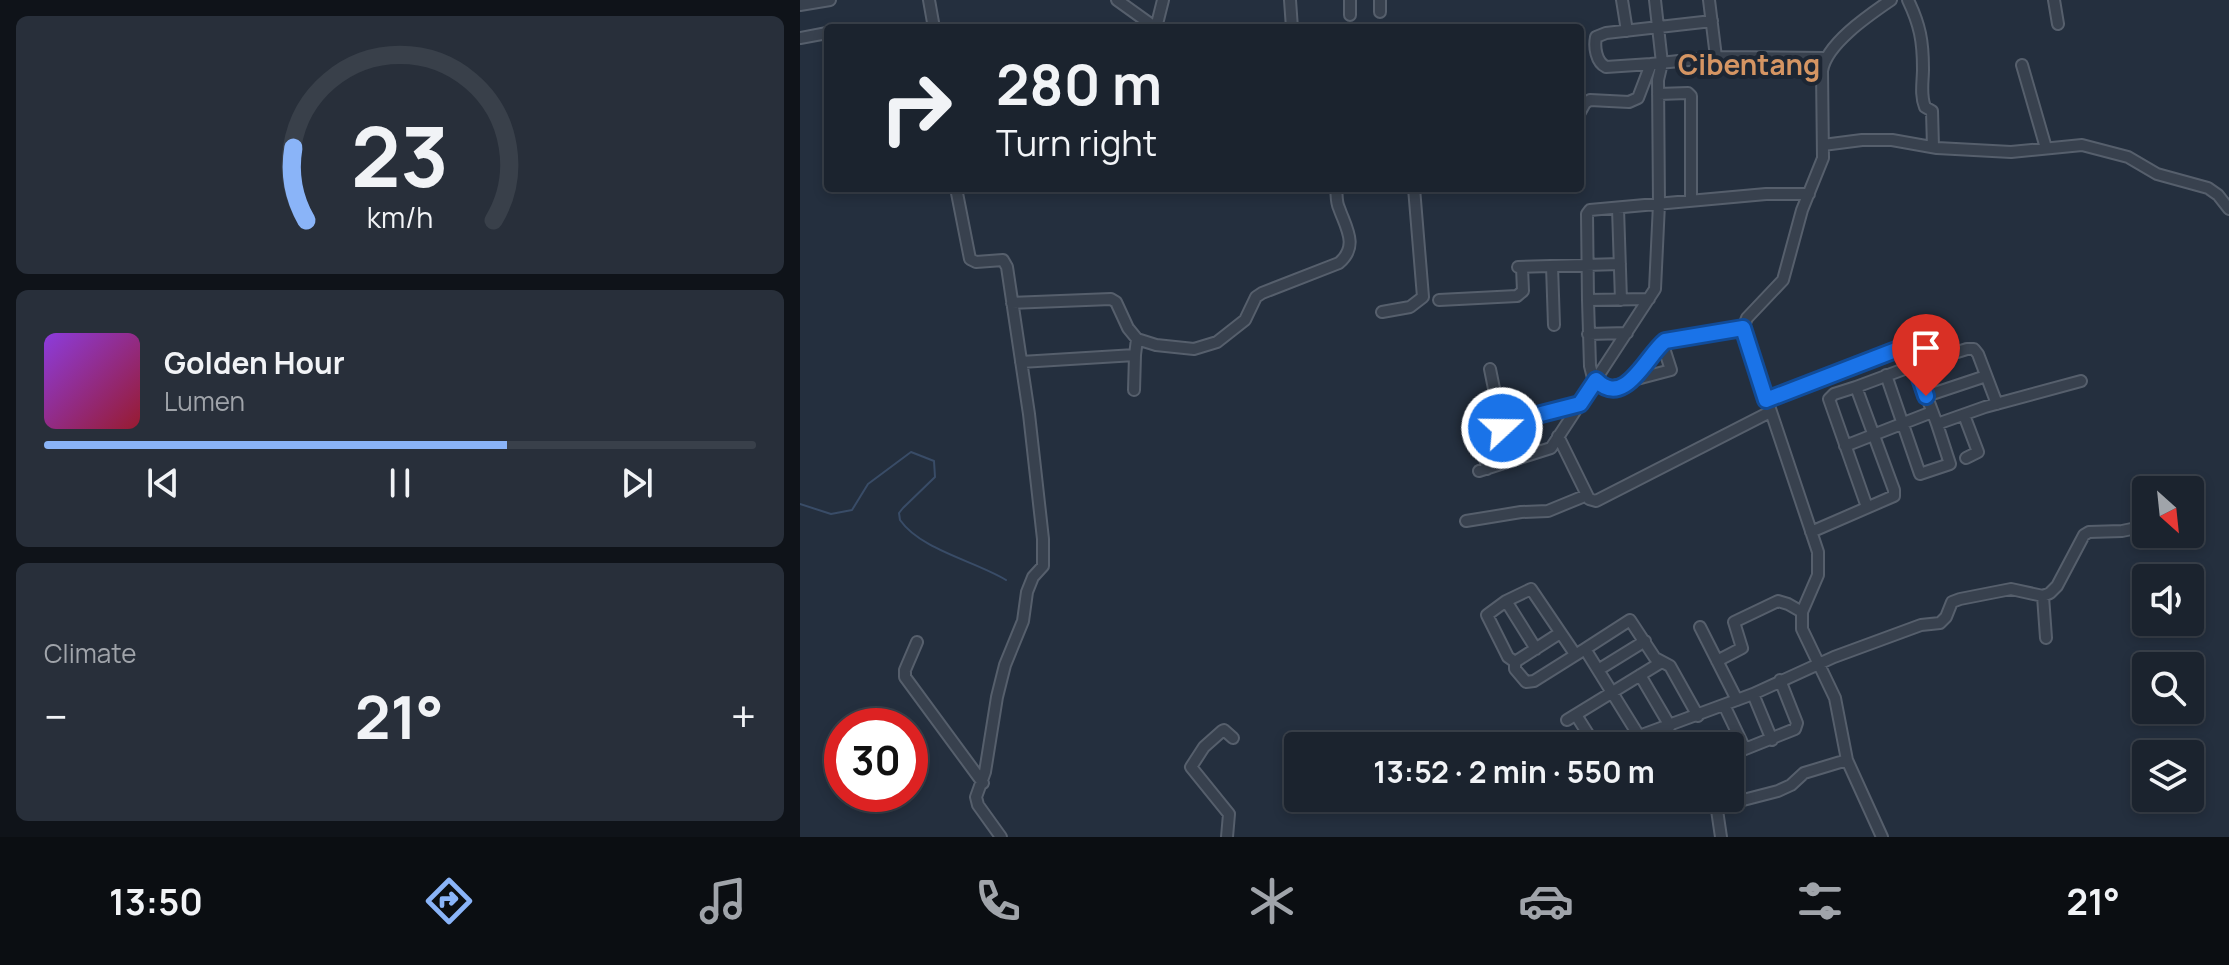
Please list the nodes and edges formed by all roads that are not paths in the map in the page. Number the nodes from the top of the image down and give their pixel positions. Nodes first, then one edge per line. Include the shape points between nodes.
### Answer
1 (830, 0) edge
2 (929, 0) edge
3 (1117, 0) edge
4 (1163, 0) edge
5 (1290, 0) edge
6 (1350, 0) edge
7 (1380, 0) edge
8 (1622, 0) edge
9 (1655, 0) edge
10 (1709, 0) edge
11 (1891, 0) edge
12 (1908, 0) edge
13 (2056, 0) edge
14 (800, 5) edge
15 (1380, 12) dead end
16 (1350, 15) dead end
17 (1712, 21) junction
18 (933, 24) edge
19 (1150, 24) edge
20 (1157, 24) edge
21 (1292, 24) edge
22 (2058, 24) dead end
23 (1658, 28) junction
24 (1627, 31) junction
25 (824, 34) edge
26 (800, 38) edge
27 (1716, 57) junction
28 (1825, 58) junction
29 (1656, 64) junction
30 (2022, 65) dead end
31 (1658, 94) junction
32 (1584, 105) edge
33 (1823, 145) junction
34 (1933, 147) junction
35 (2046, 148) junction
36 (957, 192) edge
37 (1337, 192) edge
38 (1414, 192) edge
39 (1809, 194) junction
40 (1691, 201) junction
41 (1659, 204) junction
42 (1618, 208) junction
43 (2229, 209) edge
44 (1620, 264) junction
45 (1552, 266) junction
46 (1587, 266) junction
47 (1649, 299) junction
48 (1439, 300) dead end
49 (1588, 300) junction
50 (1621, 300) junction
51 (1012, 303) junction
52 (1382, 312) dead end
53 (1554, 325) dead end
54 (1743, 328) junction
55 (1627, 333) junction
56 (1588, 334) junction
57 (1137, 339) junction
58 (1662, 342) junction
59 (1135, 355) junction
60 (1021, 362) junction
61 (1915, 365) junction
62 (1490, 369) dead end
63 (1886, 375) junction
64 (1986, 376) junction
65 (1596, 380) junction
66 (1633, 380) junction
67 (2081, 381) dead end
68 (1856, 387) junction
69 (1134, 390) dead end
70 (1926, 396) junction
71 (1766, 400) junction
72 (1580, 404) junction
73 (1997, 404) junction
74 (1770, 412) junction
75 (1932, 412) junction
76 (1964, 415) junction
77 (1901, 423) junction
78 (1937, 424) junction
79 (1502, 428) junction
80 (1558, 436) junction
81 (1873, 436) junction
82 (1845, 446) junction
83 (1966, 458) dead end
84 (1587, 495) junction
85 (1867, 507) junction
86 (1466, 521) dead end
87 (2132, 530) edge
88 (1811, 532) junction
89 (2043, 596) junction
90 (1506, 601) junction
91 (1802, 612) junction
92 (1700, 627) dead end
93 (1560, 633) junction
94 (2046, 638) dead end
95 (1645, 641) junction
96 (917, 642) dead end
97 (1536, 649) junction
98 (1580, 652) junction
99 (1717, 661) junction
100 (1515, 662) junction
101 (1660, 663) junction
102 (1819, 663) junction
103 (1598, 670) junction
104 (1640, 675) junction
105 (1780, 680) junction
106 (1612, 693) junction
107 (1753, 694) junction
108 (1737, 700) junction
109 (1724, 705) junction
110 (1698, 716) junction
111 (1670, 726) junction
112 (1586, 732) edge
113 (1627, 732) edge
114 (1655, 732) edge
115 (1233, 738) dead end
116 (1772, 740) junction
117 (1847, 760) junction
118 (983, 783) junction
119 (1001, 837) edge
120 (1227, 837) edge
121 (1721, 837) edge
122 (1882, 837) edge

1 - 14 street
2 - 18 street
3 - 19 street
4 - 20 street
5 - 21 street
6 - 16 street
7 - 15 street
8 - 24 street
9 - 23 street
10 - 17 street
11 - 28 street
12 - 34 street via 1920,23 1922,101 1932,111
13 - 22 street
17 - 23 street
17 - 27 street
23 - 24 street
23 - 29 street
24 - 29 street via 1596,37 1601,64
25 - 26 street
27 - 28 street
27 - 29 street
28 - 33 street
29 - 31 street
29 - 32 street via 1634,101 1590,100
30 - 35 street
31 - 40 street via 1691,95
31 - 41 street
33 - 34 street via 1892,140
33 - 39 street
34 - 35 street via 2011,152
35 - 43 street via 2082,145 2115,153 2157,174 2208,188
36 - 51 street via 968,255 976,262 1005,263
37 - 57 street via 1349,232 1342,261 1262,293 1245,320 1210,345 1194,349
38 - 52 street via 1423,297 1410,307
39 - 40 street
39 - 54 street via 1787,273
40 - 41 street
41 - 42 street
41 - 47 street via 1657,283
42 - 44 street
42 - 46 street via 1587,214
44 - 46 street
44 - 50 street
45 - 46 street
45 - 48 street via 1520,267 1523,291 1517,296
45 - 53 street
46 - 49 street
47 - 50 street
47 - 55 street
49 - 50 street
49 - 56 street
51 - 57 street via 1111,299
51 - 60 street
54 - 58 street
54 - 71 street
55 - 56 street
55 - 65 street
56 - 65 street
57 - 59 street
58 - 66 street
58 - 66 street via 1671,370
59 - 60 street
59 - 69 street
60 - 118 street via 1044,559 1027,592 1023,621 1005,665
61 - 63 street
61 - 64 street via 1974,349
61 - 70 street
61 - 71 street via 1910,351 1901,348
62 - 79 street
63 - 68 street
63 - 77 street
64 - 70 street
64 - 73 street
65 - 66 street via 1609,388
65 - 72 street
67 - 73 street
68 - 81 street
68 - 82 street via 1829,399
70 - 75 street
71 - 74 street
72 - 79 street
72 - 80 street
73 - 76 street
74 - 84 street via 1606,497 1593,501
74 - 88 street
75 - 77 street
75 - 78 street
76 - 78 street
76 - 83 street via 1978,452
77 - 78 street via 1922,474 1950,464
77 - 81 street
79 - 80 street via 1481,439 1483,470 1549,450
80 - 84 street
81 - 82 street
81 - 85 street via 1894,492 1888,501
82 - 85 street
84 - 86 street via 1548,511
85 - 88 street
87 - 89 street via 2084,535 2057,586
88 - 91 street via 1818,575
89 - 94 street
89 - 102 street via 2015,589 1972,595 1952,602 1941,622
90 - 93 street via 1531,589
90 - 97 street
90 - 100 street via 1486,618
91 - 99 street via 1778,601 1734,622 1742,648
91 - 102 street via 1802,629
92 - 99 street
93 - 97 street
93 - 98 street
95 - 98 street via 1628,620
95 - 101 street
95 - 103 street
96 - 118 street via 904,675
97 - 100 street
98 - 100 street via 1529,683
98 - 103 street
99 - 108 street
101 - 104 street
101 - 110 street via 1670,666
102 - 105 street
102 - 117 street via 1835,698
103 - 106 street
104 - 106 street
104 - 111 street
105 - 107 street
105 - 116 street via 1797,726
106 - 112 street via 1572,718
106 - 113 street
107 - 108 street
107 - 116 street
108 - 109 street
109 - 110 street
109 - 116 street via 1743,748
110 - 111 street
111 - 114 street
115 - 120 street via 1222,731 1191,767 1229,814
117 - 121 street via 1804,773 1783,790 1720,806
117 - 122 street
118 - 119 street via 978,805

